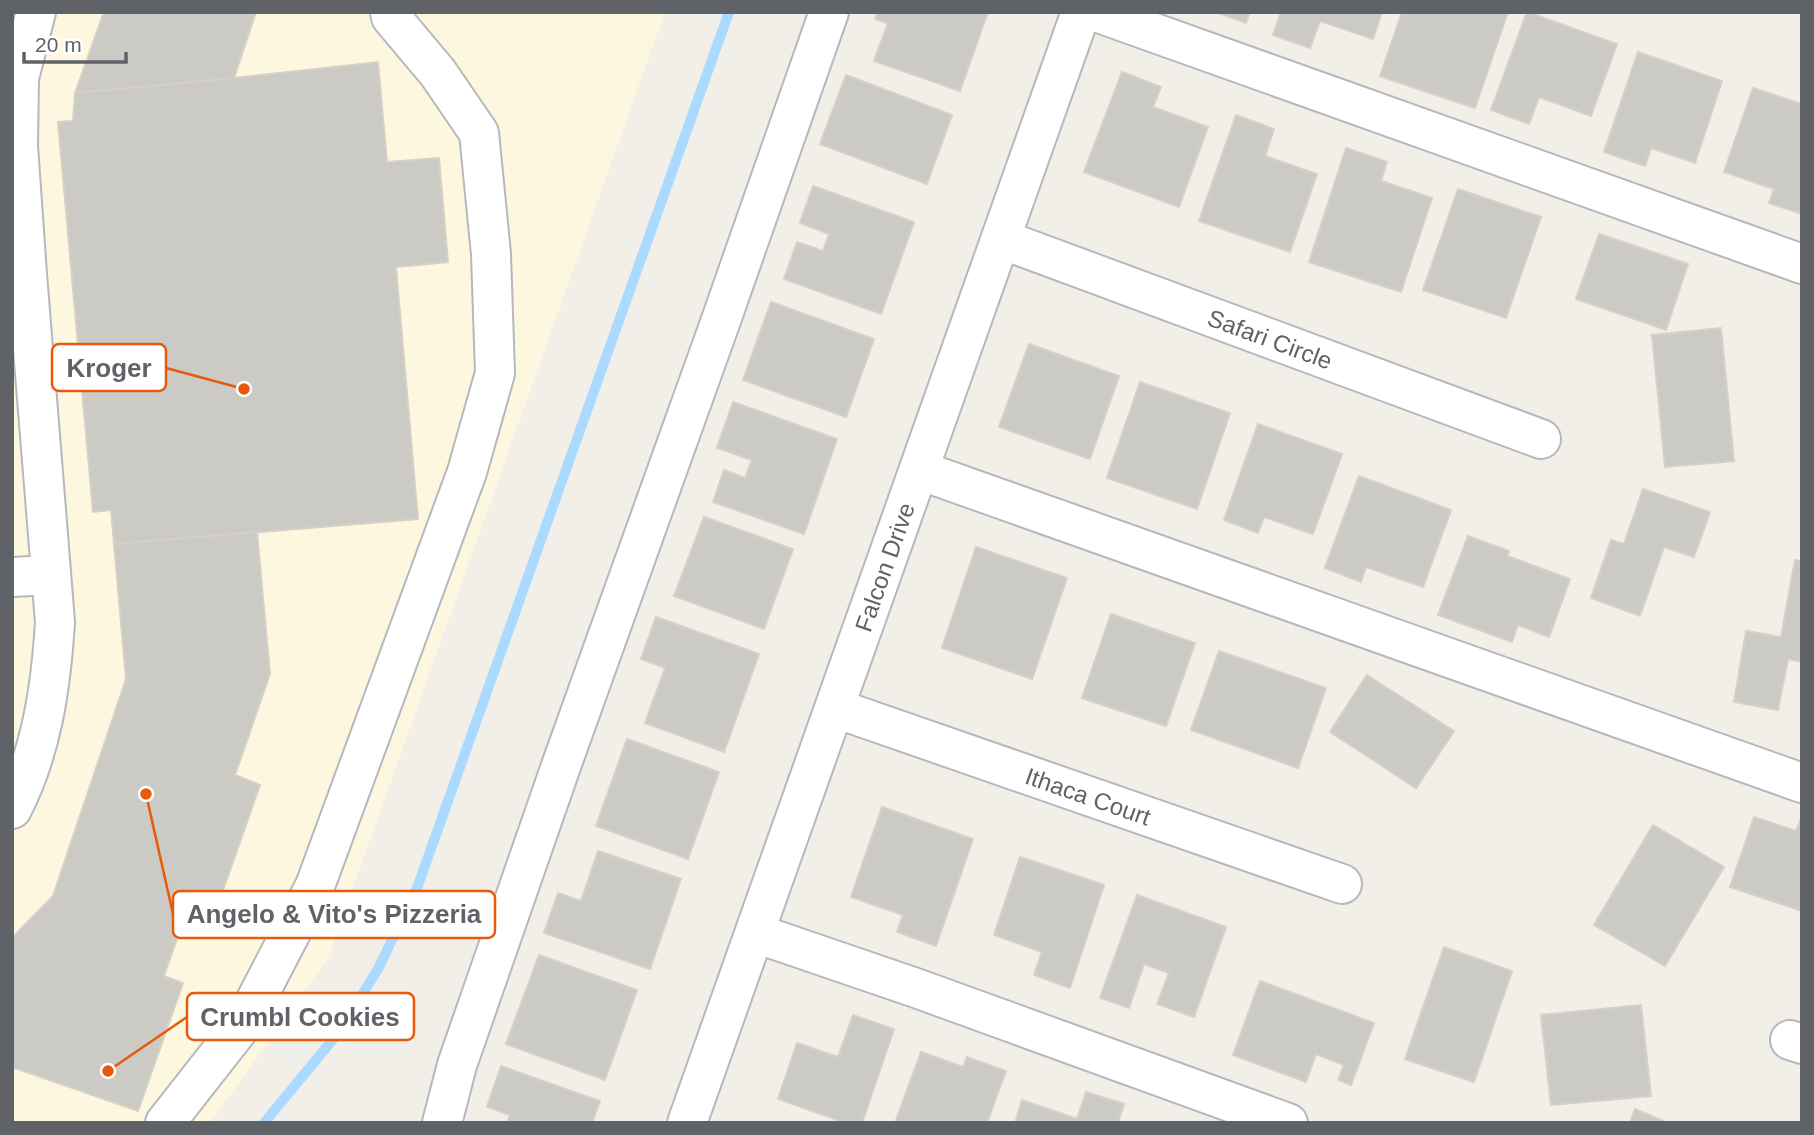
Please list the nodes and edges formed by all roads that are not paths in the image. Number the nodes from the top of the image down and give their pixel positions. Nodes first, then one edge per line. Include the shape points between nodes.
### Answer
1 (36, 12) edge
2 (390, 12) edge
3 (829, 12) edge
4 (1081, 12) edge
5 (1096, 12) edge
6 (16, 78) edge
7 (16, 187) edge
8 (1000, 239) junction
9 (1802, 264) edge
10 (19, 275) edge
11 (23, 369) edge
12 (1541, 439) dead end
13 (27, 466) edge
14 (919, 470) junction
15 (51, 575) junction
16 (12, 577) edge
17 (835, 708) junction
18 (1802, 783) edge
19 (16, 788) edge
20 (1342, 884) dead end
21 (755, 933) junction
22 (165, 1123) edge
23 (442, 1123) edge
24 (687, 1123) edge
25 (1288, 1123) edge

1 - 6 street
2 - 22 street via 479,133 491,254 495,373 467,472 315,886 246,1021
3 - 23 street via 561,766 457,1065
4 - 8 street, Falcon Drive
5 - 9 street
6 - 7 street
7 - 10 street
8 - 12 street, Safari Circle
8 - 14 street, Falcon Drive
10 - 11 street
11 - 13 street
13 - 15 street
14 - 17 street, Falcon Drive
14 - 18 street
15 - 16 street
15 - 19 street via 55,622 52,671 39,739
17 - 20 street, Ithaca Court
17 - 21 street, Falcon Drive
21 - 24 street, Falcon Drive
21 - 25 street

